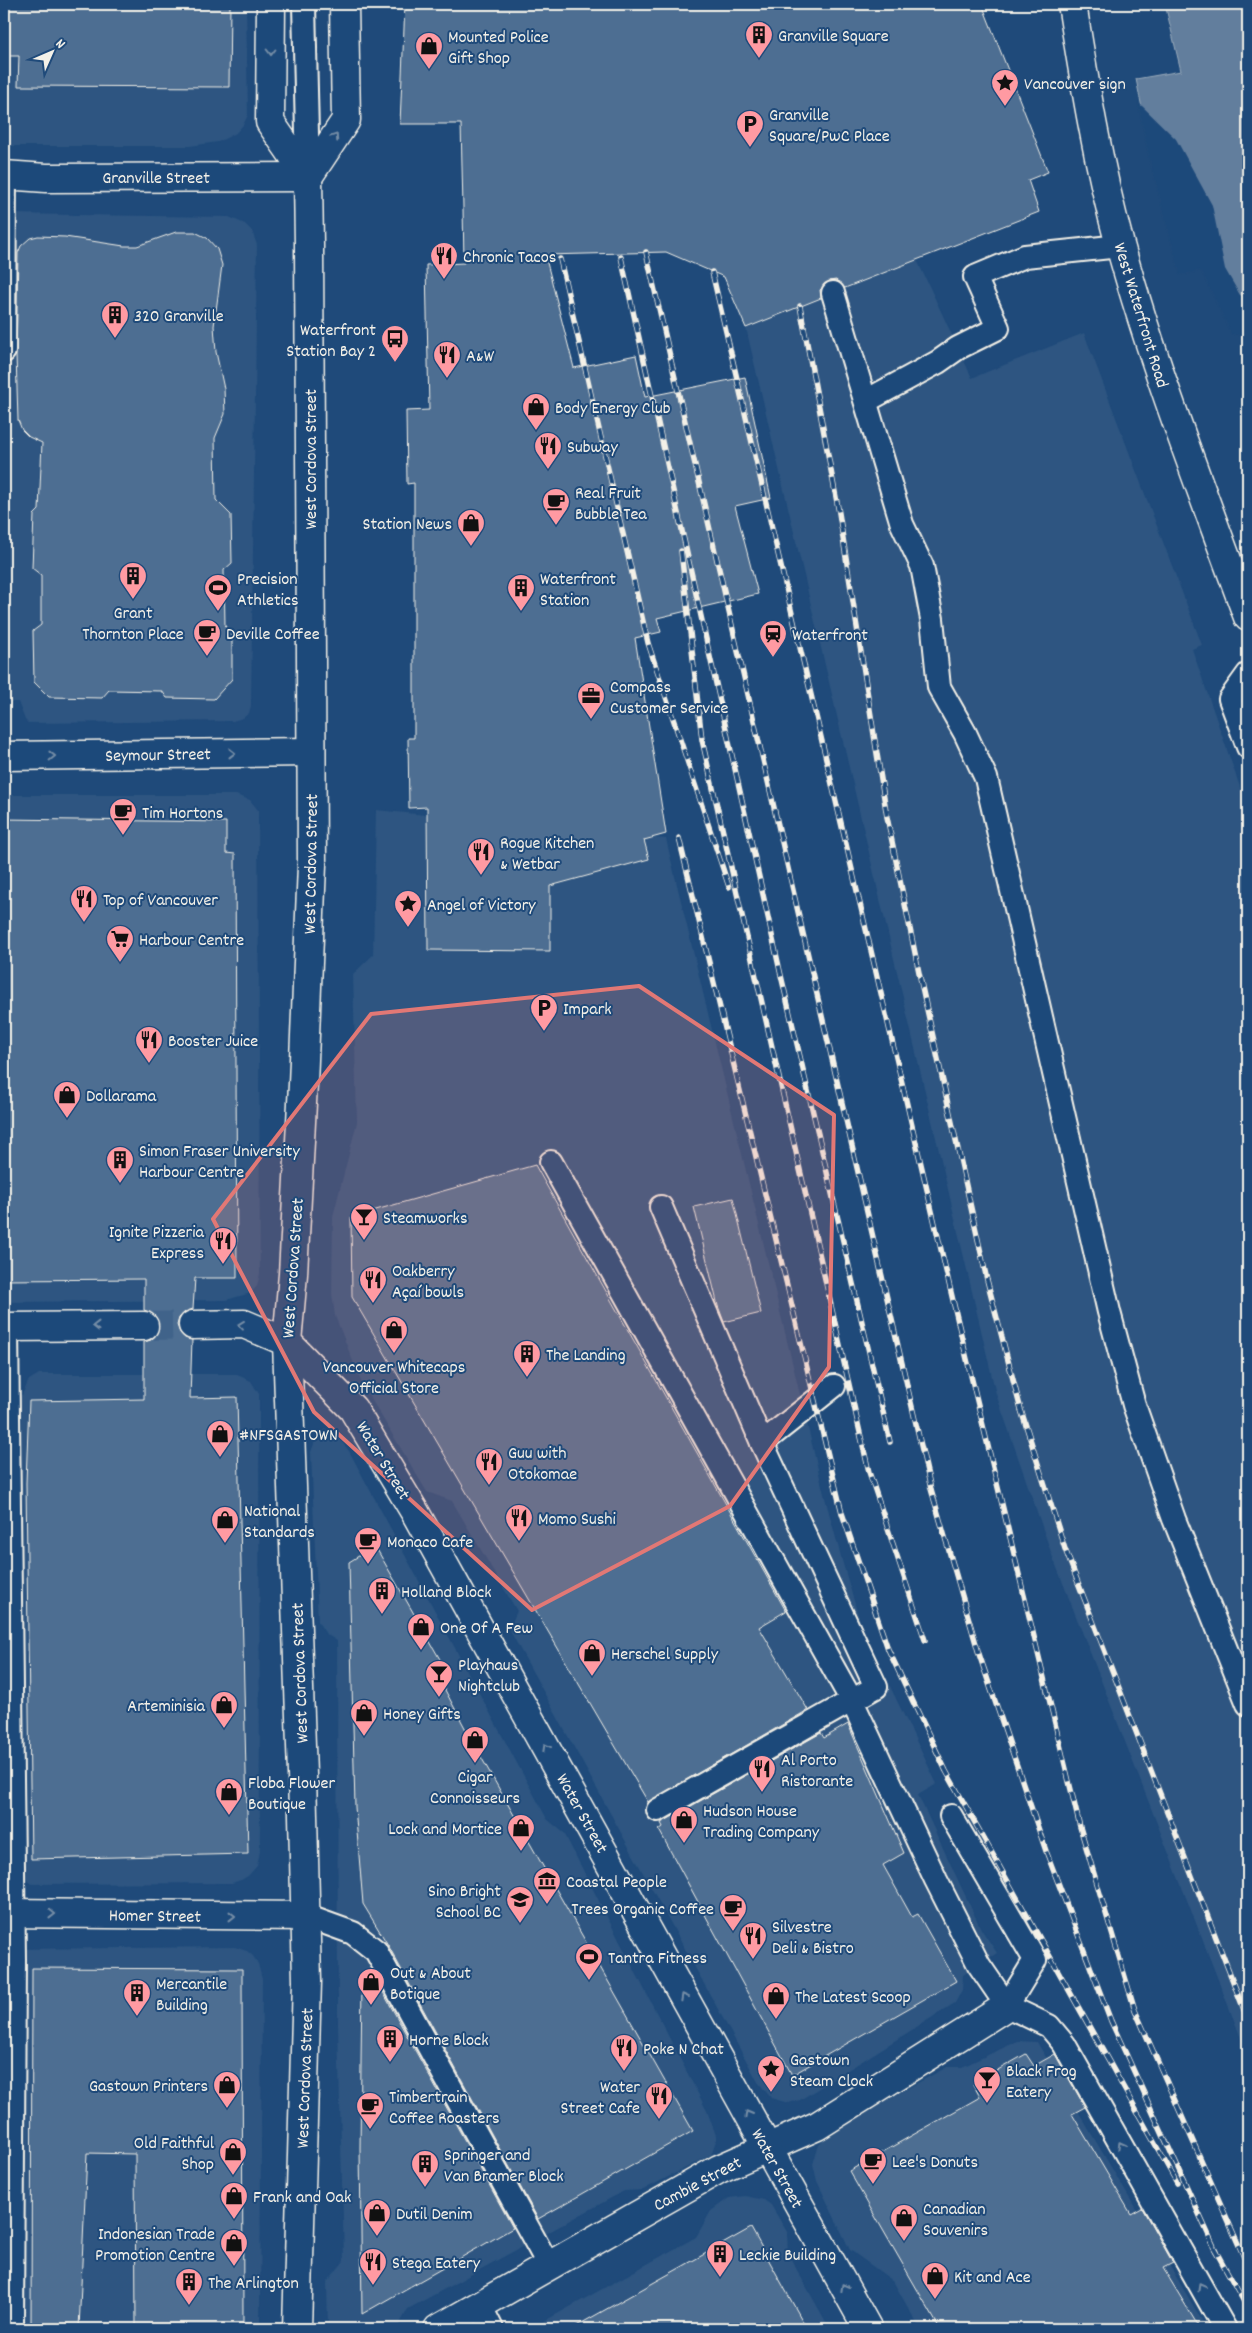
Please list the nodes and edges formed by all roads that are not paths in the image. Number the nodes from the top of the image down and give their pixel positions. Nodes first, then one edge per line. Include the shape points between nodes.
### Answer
1 (271, 4) edge
2 (304, 4) edge
3 (344, 4) edge
4 (1072, 4) edge
5 (4, 175) edge
6 (308, 177) junction
7 (1120, 246) junction
8 (833, 293) dead end
9 (4, 351) edge
10 (866, 401) junction
11 (1248, 617) edge
12 (1248, 674) edge
13 (1248, 747) edge
14 (311, 752) junction
15 (4, 756) edge
16 (551, 1162) dead end
17 (661, 1207) dead end
18 (193, 1325) tunnel mouth
19 (144, 1326) tunnel mouth
20 (5, 1327) edge
21 (287, 1342) junction
22 (834, 1386) dead end
23 (762, 1443) junction
24 (852, 1701) junction
25 (1248, 1704) edge
26 (658, 1810) dead end
27 (951, 1816) dead end
28 (9, 1913) edge
29 (306, 1916) junction
30 (1007, 2006) junction
31 (767, 2148) junction
32 (549, 2266) junction
33 (480, 2305) junction
34 (12, 2329) edge
35 (297, 2329) edge
36 (438, 2329) edge
37 (492, 2329) edge
38 (868, 2329) edge
39 (1225, 2329) edge

1 -> 6 main road via 270,122
2 - 6 lane
6 -> 3 main road via 346,120
4 - 7 main road, West Waterfront Road via 1090,115
5 - 6 main road, Granville Street via 46,178
5 - 9 lane
6 - 14 main road, West Cordova Street
7 - 10 lane via 1025,256 975,277 998,328
7 - 11 main road, West Waterfront Road via 1172,409
8 - 10 lane
10 - 25 lane via 902,524 922,566 932,619 938,687 986,778 1109,1312 1134,1406 1174,1519
12 - 13 lane via 1230,698
15 -> 14 main road, Seymour Street
14 - 21 main road, West Cordova Street via 312,865
16 - 24 lane
17 - 23 lane
21 -> 18 main road via 244,1324
19 -> 20 main road
20 - 28 lane
21 - 29 main road, West Cordova Street
31 -> 21 main road, Water Street via 421,1522 364,1425 353,1409
22 - 23 lane
23 - 24 lane via 876,1687
24 - 26 lane
24 - 30 lane via 979,1965
27 - 30 lane via 1035,1960
28 -> 29 main road, Homer Street
28 - 34 lane
29 - 32 lane via 352,1933 376,1951
29 - 35 main road, West Cordova Street
30 - 31 main road, Cambie Street via 817,2126
39 -> 30 lane via 1064,2044 1049,2026
31 - 32 main road, Cambie Street via 719,2169
38 -> 31 main road, Water Street
32 - 33 main road, Cambie Street
33 - 36 main road, Cambie Street
33 - 37 lane

